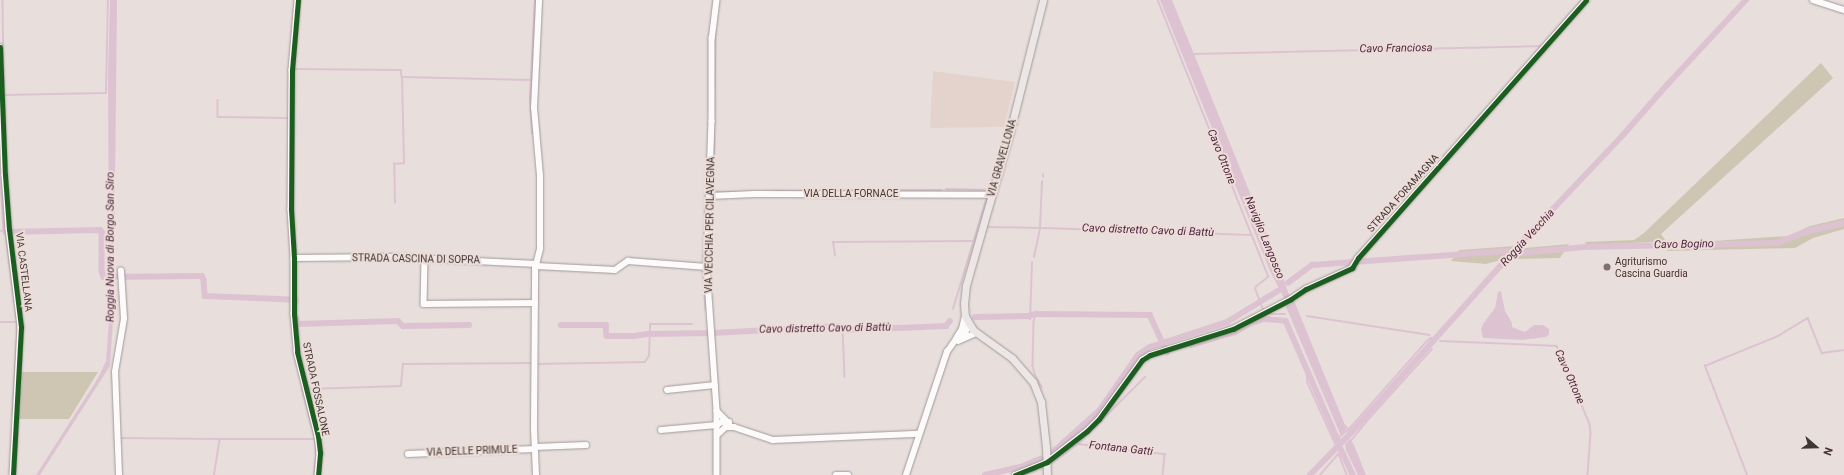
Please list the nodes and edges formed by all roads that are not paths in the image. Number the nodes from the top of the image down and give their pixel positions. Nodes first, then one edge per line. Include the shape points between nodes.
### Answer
1 (298, 0) edge
2 (539, 0) edge
3 (717, 0) edge
4 (1043, 0) edge
5 (1586, 0) edge
6 (1813, 0) edge
7 (1844, 10) edge
8 (0, 47) edge
9 (992, 195) junction
10 (710, 196) junction
11 (294, 258) junction
12 (425, 258) junction
13 (537, 265) junction
14 (707, 267) junction
15 (121, 276) dead end
16 (535, 303) junction
17 (965, 316) junction
18 (970, 326) junction
19 (978, 335) junction
20 (956, 338) junction
21 (951, 345) junction
22 (715, 385) junction
23 (667, 390) dead end
24 (717, 411) junction
25 (728, 422) junction
26 (717, 426) junction
27 (734, 427) junction
28 (661, 430) dead end
29 (919, 434) junction
30 (717, 435) junction
31 (586, 444) dead end
32 (535, 448) junction
33 (408, 454) dead end
34 (1046, 462) junction
35 (13, 475) edge
36 (119, 475) edge
37 (318, 475) edge
38 (536, 475) edge
39 (717, 475) edge
40 (836, 475) edge
41 (848, 475) edge
42 (906, 475) edge
43 (1015, 475) edge
44 (1047, 475) edge

1 - 11 street, STRADA FOSSALONE via 292,68 291,209
2 - 13 street via 534,108 540,176 540,249
3 - 10 street, VIA VECCHIA PER CILAVEGNA via 712,38
4 - 9 main road, VIA GRAVELLONA
5 - 34 street, STRADA FORAMAGNA via 1347,272 1306,289 1233,329 1165,349 1142,360 1099,419
6 - 7 street
8 - 35 street, VIA CASTELLANA via 9,231 21,327
9 - 10 street, VIA DELLA FORNACE
9 - 17 main road, VIA GRAVELLONA via 966,285
10 - 14 street, VIA VECCHIA PER CILAVEGNA
11 - 12 street, STRADA CASCINA DI SOPRA
11 - 37 street, STRADA FOSSALONE via 297,352 318,436
12 - 13 street, STRADA CASCINA DI SOPRA
12 - 16 street via 424,304
13 - 14 street, STRADA CASCINA DI SOPRA via 615,270 628,261
13 - 16 street
14 - 22 street, VIA VECCHIA PER CILAVEGNA
15 - 36 street via 124,319 115,372
16 - 32 street
17 - 18 main road, VIA GRAVELLONA
17 - 20 street, VIA GRAVELLONA via 962,329
18 - 19 main road, VIA GRAVELLONA
18 - 20 street, VIA GRAVELLONA via 965,333
19 - 21 street
19 - 34 main road, VIA GRAVELLONA via 1012,358 1033,382 1041,402
20 - 21 street, VIA GRAVELLONA
21 - 29 street, VIA GRAVELLONA
22 - 23 street
22 - 24 street, VIA VECCHIA PER CILAVEGNA
24 - 25 street
24 - 26 street, VIA VECCHIA PER CILAVEGNA
25 - 26 street via 722,422
25 - 27 street
26 - 28 street
26 - 30 street, VIA VECCHIA PER CILAVEGNA
27 - 29 street via 773,440 869,434
27 - 30 street via 726,427
29 - 42 street, VIA GRAVELLONA
30 - 39 street, VIA VECCHIA PER CILAVEGNA
31 - 32 street, VIA DELLE PRIMULE
32 - 33 street, VIA DELLE PRIMULE
32 - 38 street
34 - 43 street
34 - 44 main road, VIA GRAVELLONA
40 - 41 street

